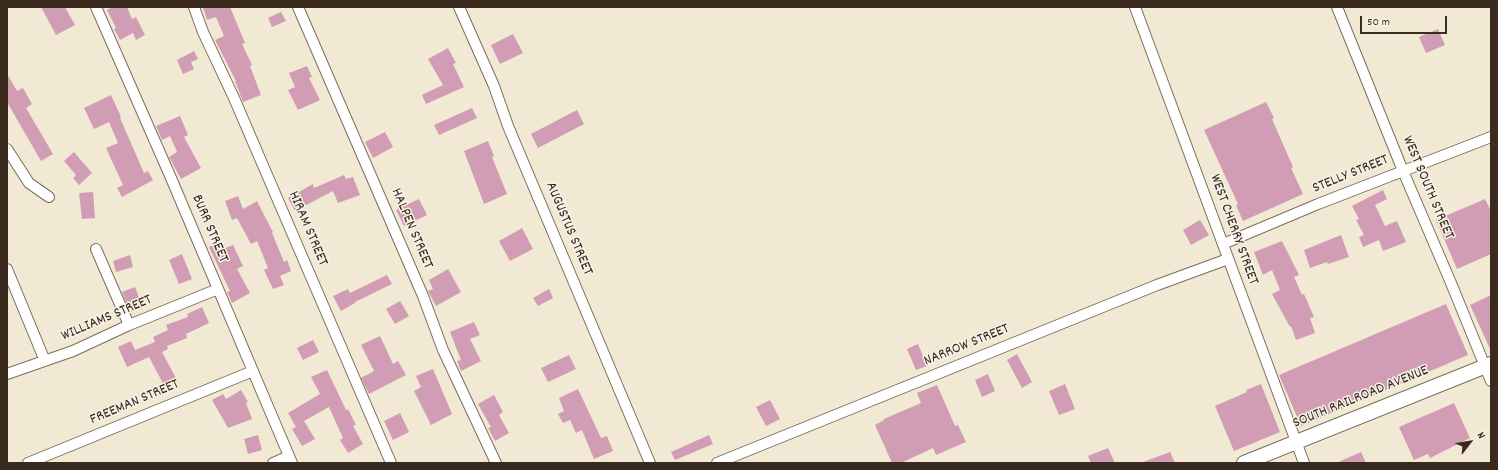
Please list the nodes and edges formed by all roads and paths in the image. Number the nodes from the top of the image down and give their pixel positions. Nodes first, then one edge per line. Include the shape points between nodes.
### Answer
1 (96, 7) edge
2 (194, 7) edge
3 (298, 7) edge
4 (458, 7) edge
5 (1135, 7) edge
6 (1337, 7) edge
7 (1491, 137) edge
8 (7, 149) edge
9 (1403, 171) junction
10 (48, 197) dead end
11 (1223, 244) junction
12 (96, 249) dead end
13 (1228, 259) junction
14 (7, 269) edge
15 (218, 289) junction
16 (129, 326) junction
17 (46, 361) junction
18 (1488, 365) edge
19 (253, 371) junction
20 (7, 374) edge
21 (1491, 381) edge
22 (1296, 442) junction
23 (290, 460) edge
24 (28, 463) edge
25 (273, 463) edge
26 (392, 463) edge
27 (496, 463) edge
28 (650, 463) edge
29 (717, 463) edge
30 (1244, 463) edge
31 (1304, 463) edge

1 - 15 street, BURR STREET
2 - 26 street, HIRAM STREET
3 - 27 street, HALPEN STREET via 444,350
4 - 28 street, AUGUSTUS STREET via 494,86 520,155
5 - 11 street, WEST CHERRY STREET
6 - 9 street, WEST SOUTH STREET
7 - 9 street, STELLY STREET
8 - 10 street via 29,183
9 - 11 street, STELLY STREET
9 - 18 street, WEST SOUTH STREET
11 - 13 street, WEST CHERRY STREET
12 - 16 street
13 - 22 street, WEST CHERRY STREET
13 - 29 street, NARROW STREET
14 - 17 street
15 - 16 street, WILLIAMS STREET
15 - 19 street, BURR STREET
16 - 17 street, WILLIAMS STREET
17 - 20 street, WILLIAMS STREET
18 - 21 street, WEST SOUTH STREET
18 - 22 street, SOUTH RAILROAD AVENUE
19 - 23 street, BURR STREET
19 - 24 street, FREEMAN STREET
22 - 30 street, SOUTH RAILROAD AVENUE
22 - 31 street, WEST CHERRY STREET
23 - 25 street

